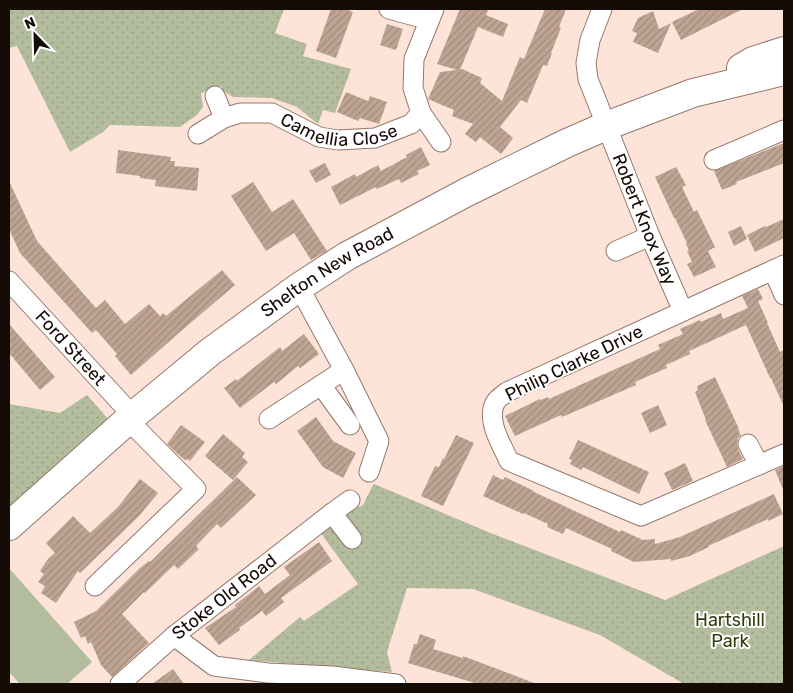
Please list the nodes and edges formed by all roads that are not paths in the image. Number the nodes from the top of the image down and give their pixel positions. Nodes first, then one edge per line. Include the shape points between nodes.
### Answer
1 (390, 9) edge
2 (602, 9) edge
3 (432, 14) edge
4 (784, 51) edge
5 (784, 71) edge
6 (693, 94) junction
7 (215, 96) dead end
8 (421, 113) junction
9 (224, 118) junction
10 (606, 126) junction
11 (784, 130) edge
12 (198, 134) dead end
13 (441, 142) dead end
14 (714, 160) dead end
15 (650, 236) junction
16 (616, 251) dead end
17 (778, 267) edge
18 (9, 280) edge
19 (299, 287) junction
20 (784, 295) edge
21 (683, 311) junction
22 (344, 370) junction
23 (321, 385) junction
24 (131, 418) junction
25 (269, 420) dead end
26 (350, 424) dead end
27 (748, 444) dead end
28 (784, 454) edge
29 (758, 465) junction
30 (369, 472) dead end
31 (350, 500) dead end
32 (332, 513) junction
33 (9, 526) edge
34 (352, 539) dead end
35 (95, 586) dead end
36 (174, 636) junction
37 (267, 678) edge
38 (120, 684) edge
39 (396, 684) edge

1 - 3 street
2 - 10 street, Robert Knox Way via 590,40 586,63 588,79
3 - 8 street, Camellia Close via 414,59 413,88
4 - 6 main road, Shelton New Road via 754,61
5 - 6 main road, Shelton New Road
6 - 10 main road, Shelton New Road
7 - 9 street
8 - 9 street, Camellia Close via 411,124 375,138 338,140 319,137 272,113 240,112
8 - 13 street, Camellia Close
9 - 12 street, Camellia Close
10 - 15 street, Robert Knox Way
10 - 19 main road, Shelton New Road via 458,196 347,256
11 - 14 street
15 - 16 street
15 - 21 street, Robert Knox Way
17 - 20 street
17 - 21 street
18 - 24 street, Ford Street
19 - 22 street
19 - 24 main road, Shelton New Road via 210,352
21 - 29 street, Philip Clarke Drive via 506,392 495,401 492,424 509,461 641,516
22 - 23 street
22 - 30 street via 379,441
23 - 25 street
23 - 26 street
24 - 33 main road, Shelton New Road
24 - 35 street, Ford Street via 199,486
27 - 29 street
28 - 29 street, Philip Clarke Drive
31 - 32 street, Stoke Old Road
32 - 34 street
32 - 36 street, Stoke Old Road
36 - 37 street via 214,666
36 - 38 street, Stoke Old Road
37 - 39 street via 332,676

